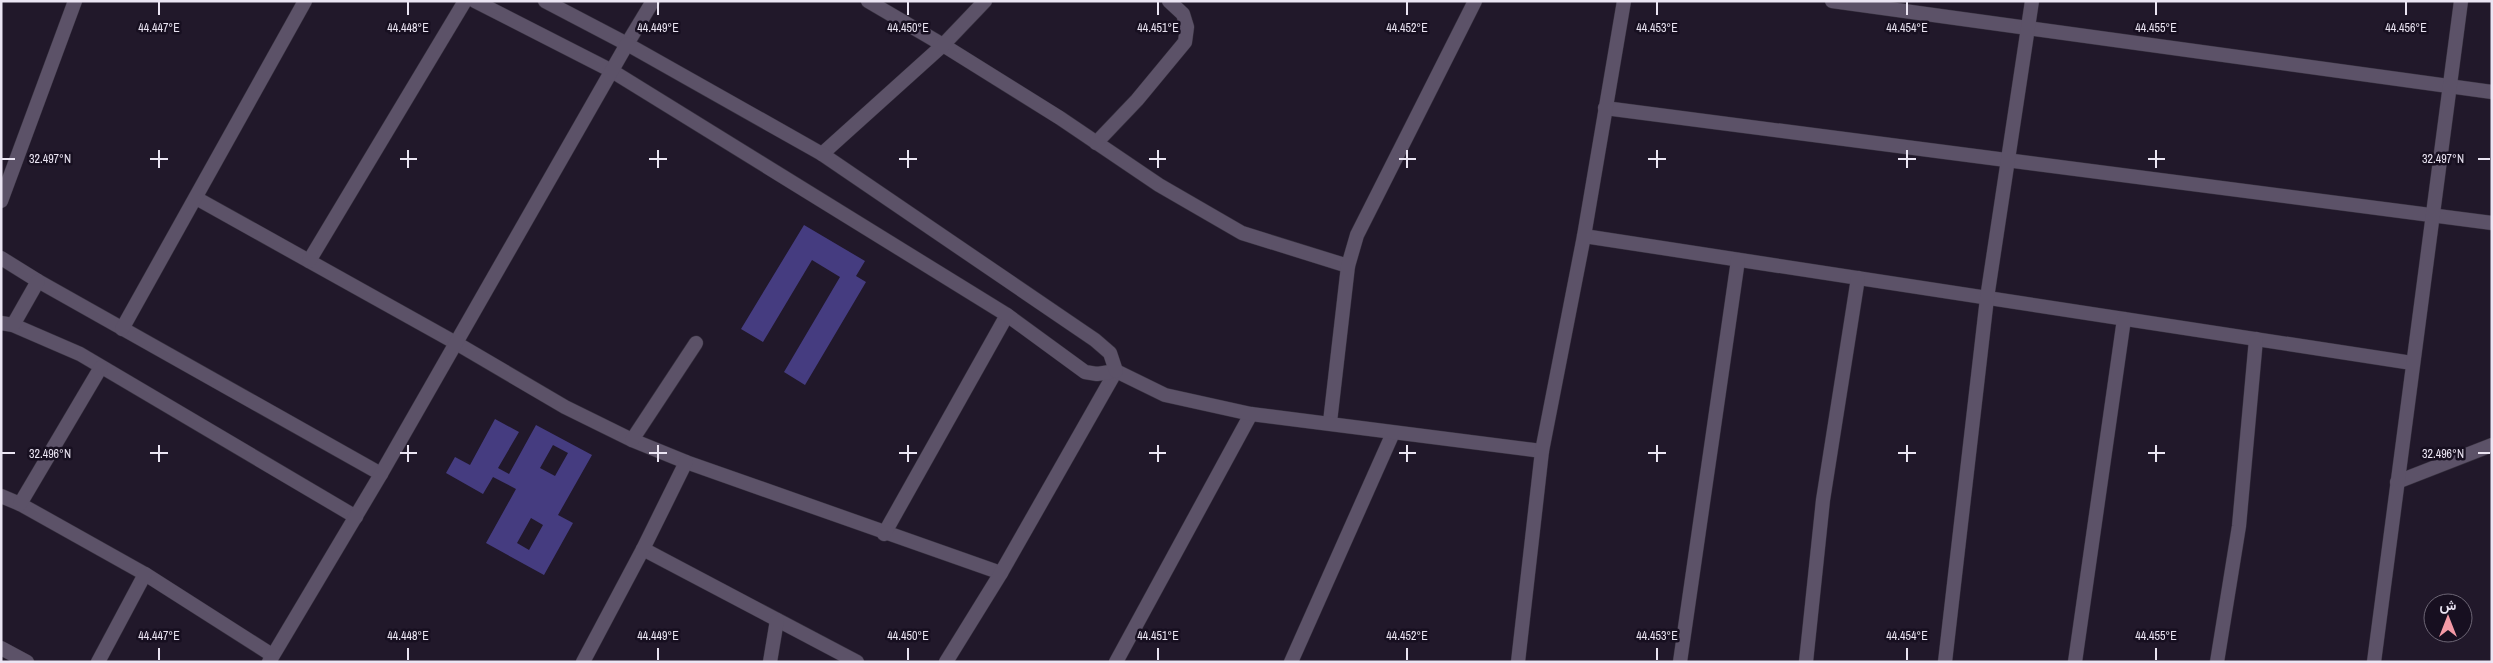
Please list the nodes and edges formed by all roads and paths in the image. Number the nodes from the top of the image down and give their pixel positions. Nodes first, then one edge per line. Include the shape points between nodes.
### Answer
1 (75, 1) edge
2 (305, 1) edge
3 (465, 1) edge
4 (475, 1) edge
5 (545, 1) edge
6 (653, 1) edge
7 (868, 1) edge
8 (985, 1) edge
9 (1169, 1) edge
10 (1475, 1) edge
11 (1624, 1) edge
12 (1832, 1) edge
13 (2032, 1) edge
14 (2461, 1) edge
15 (1913, 7) edge
16 (2028, 28) junction
17 (627, 44) junction
18 (943, 45) junction
19 (612, 71) junction
20 (2448, 88) junction
21 (2492, 92) edge
22 (1605, 108) junction
23 (1096, 143) junction
24 (822, 154) junction
25 (2007, 160) junction
26 (196, 198) junction
27 (1, 201) edge
28 (2431, 215) junction
29 (2492, 223) edge
30 (1584, 236) junction
31 (1, 258) edge
32 (1738, 260) junction
33 (309, 261) junction
34 (1348, 266) junction
35 (1858, 278) junction
36 (38, 281) junction
37 (1987, 298) junction
38 (1007, 315) junction
39 (2124, 319) junction
40 (7, 324) edge
41 (122, 329) junction
42 (2256, 339) junction
43 (456, 343) junction
44 (696, 343) dead end
45 (2412, 363) junction
46 (101, 366) junction
47 (1116, 371) junction
48 (1251, 414) junction
49 (1330, 422) junction
50 (1393, 433) junction
51 (632, 440) junction
52 (2492, 445) edge
53 (1542, 451) junction
54 (686, 462) junction
55 (381, 474) junction
56 (2397, 482) junction
57 (1, 496) edge
58 (20, 504) junction
59 (356, 516) junction
60 (884, 534) junction
61 (644, 549) junction
62 (1001, 573) junction
63 (145, 574) junction
64 (777, 620) junction
65 (1, 648) edge
66 (270, 658) edge
67 (588, 660) edge
68 (26, 662) edge
69 (98, 662) edge
70 (770, 662) edge
71 (857, 662) edge
72 (946, 662) edge
73 (1116, 662) edge
74 (1291, 662) edge
75 (1518, 662) edge
76 (1680, 662) edge
77 (1806, 662) edge
78 (1945, 662) edge
79 (2075, 662) edge
80 (2217, 662) edge
81 (2374, 662) edge

1 - 27 street
2 - 26 street
3 - 33 street
4 - 19 street
5 - 17 street
6 - 17 street
7 - 18 street
8 - 18 street
9 - 23 street via 1183,14 1187,27 1185,42
10 - 34 street via 1357,235
11 - 22 street
12 - 15 street
13 - 16 street
14 - 20 street
15 - 16 street
16 - 20 street
16 - 25 street
17 - 19 street
17 - 24 street
18 - 23 street
18 - 24 street
19 - 38 street
19 - 43 street
20 - 21 street
20 - 28 street
22 - 25 street
22 - 30 street
23 - 34 street via 1159,185 1242,233
24 - 47 street via 1095,340 1110,353
25 - 28 street
25 - 37 street
26 - 33 street
26 - 41 street
28 - 29 street
28 - 45 street
30 - 32 street
30 - 53 street
31 - 36 street
32 - 35 street
32 - 76 street
33 - 43 street
34 - 49 street
35 - 37 street
35 - 77 street via 1823,500
36 - 40 street
36 - 41 street
37 - 39 street
37 - 78 street
38 - 47 street via 1085,372
38 - 60 street
39 - 42 street
39 - 79 street
40 - 46 street via 58,344
41 - 55 street
42 - 45 street
42 - 80 street via 2239,526
43 - 51 street via 565,407
43 - 55 street
44 - 51 street
45 - 56 street
46 - 58 street
46 - 59 street
47 - 48 street via 1165,394
47 - 62 street
48 - 49 street
48 - 73 street
49 - 50 street
50 - 53 street
50 - 74 street
51 - 54 street
52 - 56 street
53 - 75 street
54 - 60 street
54 - 61 street
55 - 59 street
56 - 81 street
57 - 58 street
58 - 63 street
59 - 66 street
60 - 62 street
61 - 64 street
61 - 67 street
62 - 72 street
63 - 66 street
63 - 69 street
64 - 70 street
64 - 71 street
65 - 68 street

